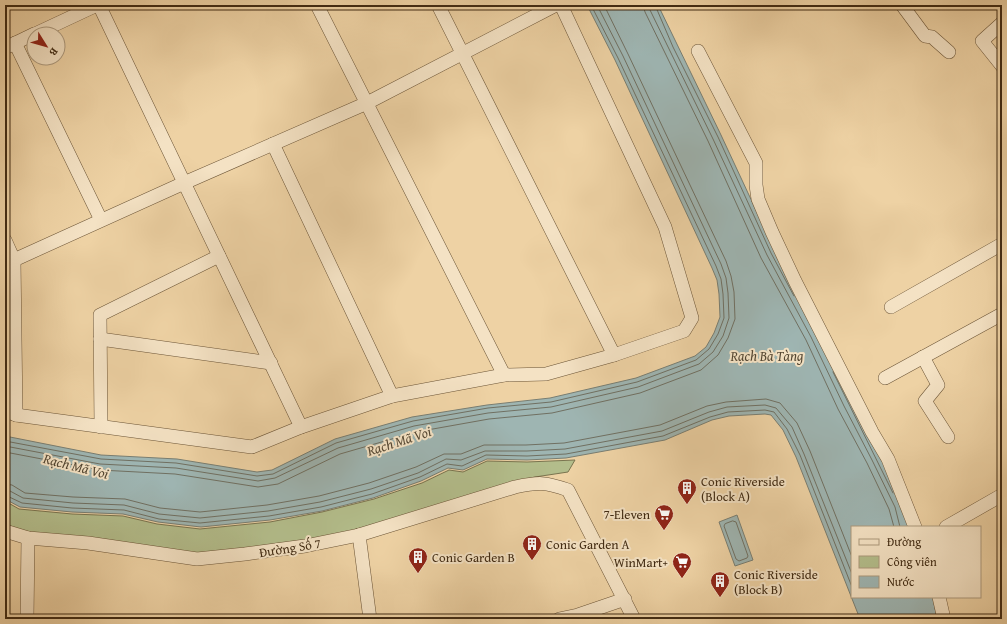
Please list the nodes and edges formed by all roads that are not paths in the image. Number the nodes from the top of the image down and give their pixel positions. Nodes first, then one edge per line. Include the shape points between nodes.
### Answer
1 (98, 5) edge
2 (317, 5) edge
3 (438, 5) edge
4 (556, 5) edge
5 (561, 5) edge
6 (902, 5) edge
7 (1002, 23) edge
8 (52, 26) edge
9 (26, 38) edge
10 (10, 46) edge
11 (698, 51) dead end
12 (950, 52) dead end
13 (462, 54) junction
14 (1002, 66) edge
15 (367, 103) junction
16 (273, 144) junction
17 (184, 183) junction
18 (101, 220) junction
19 (5, 240) edge
20 (1002, 244) edge
21 (219, 256) junction
22 (14, 260) junction
23 (891, 307) dead end
24 (1002, 314) edge
25 (100, 339) junction
26 (614, 355) junction
27 (923, 357) junction
28 (270, 363) junction
29 (504, 375) junction
30 (885, 378) dead end
31 (392, 396) junction
32 (11, 413) edge
33 (101, 427) junction
34 (301, 427) junction
35 (948, 438) dead end
36 (1002, 495) edge
37 (915, 526) edge
38 (948, 526) edge
39 (5, 531) edge
40 (359, 536) junction
41 (28, 538) junction
42 (939, 598) edge
43 (625, 599) junction
44 (27, 619) edge
45 (370, 619) edge
46 (559, 619) edge
47 (634, 619) edge
48 (944, 619) edge

1 - 8 street
1 - 17 street
2 - 15 street
3 - 13 street
4 - 13 street
5 - 26 street via 665,227 692,318 684,331
6 - 12 street via 925,36 932,37
7 - 14 street via 982,41
9 - 10 street
10 - 18 street
11 - 37 street via 756,163 758,198 772,232 888,458
13 - 15 street
13 - 26 street
15 - 16 street
15 - 29 street
16 - 17 street
16 - 31 street
17 - 18 street
17 - 21 street
18 - 22 street
19 - 22 street
20 - 23 street
21 - 25 street via 100,315
21 - 28 street
22 - 32 street
24 - 27 street
25 - 28 street
25 - 33 street
26 - 29 street via 546,374
27 - 30 street
27 - 35 street via 938,385 925,402
28 - 34 street
29 - 31 street
31 - 34 street
32 - 33 street
33 - 34 street via 252,447
36 - 38 street
39 - 41 street, Đường Số 7
40 - 41 street, Đường Số 7 via 305,546 197,559 88,543
40 - 43 street, Đường Số 7 via 535,482 548,483 568,490
40 - 45 street
41 - 44 street
42 - 48 street
43 - 46 street
43 - 47 street

